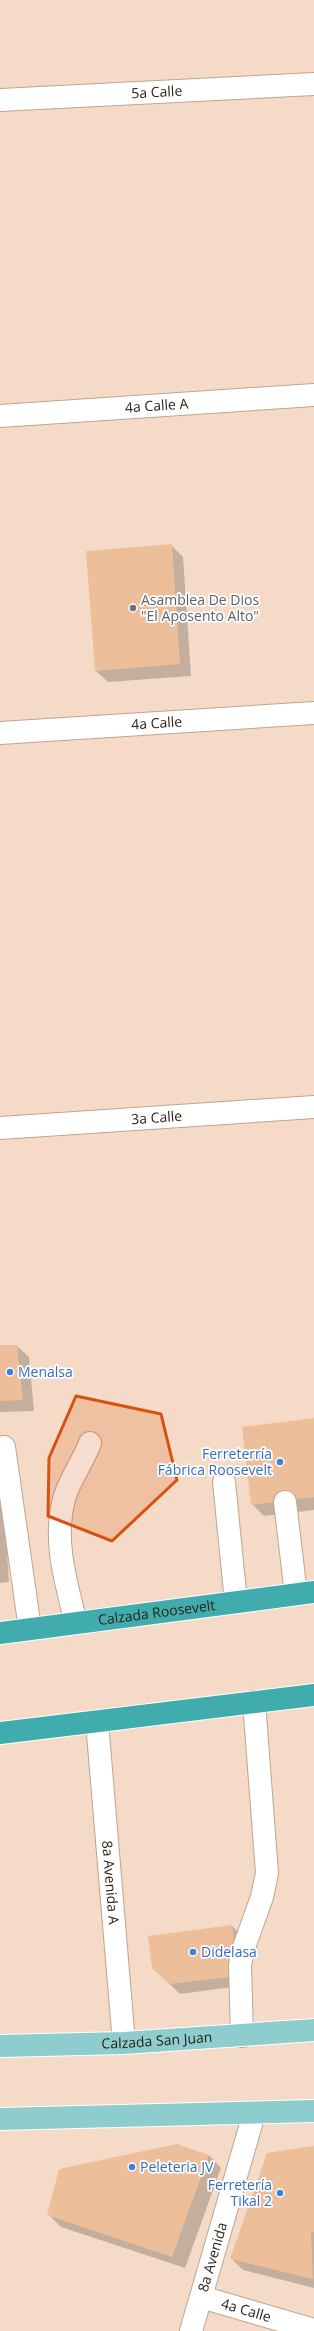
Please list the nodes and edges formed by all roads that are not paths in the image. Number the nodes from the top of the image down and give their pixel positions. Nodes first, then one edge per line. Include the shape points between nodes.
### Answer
1 (314, 84) edge
2 (0, 100) edge
3 (314, 395) edge
4 (0, 416) edge
5 (314, 713) edge
6 (0, 733) edge
7 (314, 1107) edge
8 (0, 1128) edge
9 (90, 1443) dead end
10 (4, 1447) dead end
11 (224, 1482) dead end
12 (285, 1502) dead end
13 (305, 1593) edge
14 (236, 1602) junction
15 (76, 1623) junction
16 (30, 1629) junction
17 (0, 1633) edge
18 (314, 1694) edge
19 (254, 1702) junction
20 (97, 1722) junction
21 (0, 1732) edge
22 (314, 2030) edge
23 (242, 2036) junction
24 (124, 2044) junction
25 (0, 2046) edge
26 (314, 2111) edge
27 (254, 2114) junction
28 (0, 2119) edge
29 (201, 2297) junction
30 (314, 2330) edge
31 (191, 2331) edge

1 - 2 street, 5a Calle
3 - 4 street, 4a Calle A
5 - 6 street, 4a Calle
7 - 8 street, 3a Calle
9 - 15 street via 64,1497 59,1526 61,1562
10 - 16 street
11 - 14 street
12 - 13 street
13 - 14 highway, Calzada Roosevelt
14 - 15 highway, Calzada Roosevelt
15 - 16 highway, Calzada Roosevelt
16 - 17 highway, Calzada Roosevelt
18 - 19 highway
19 - 20 highway
19 - 23 street via 268,1873 242,1950
20 - 21 highway
20 - 24 street, 8a Avenida A
22 - 23 main road, Calzada San Juan
23 - 24 main road, Calzada San Juan
24 - 25 main road, Calzada San Juan
26 - 27 main road
27 - 28 main road
27 - 29 street, 8a Avenida
29 - 30 street, 4a Calle
29 - 31 street, 8a Avenida

